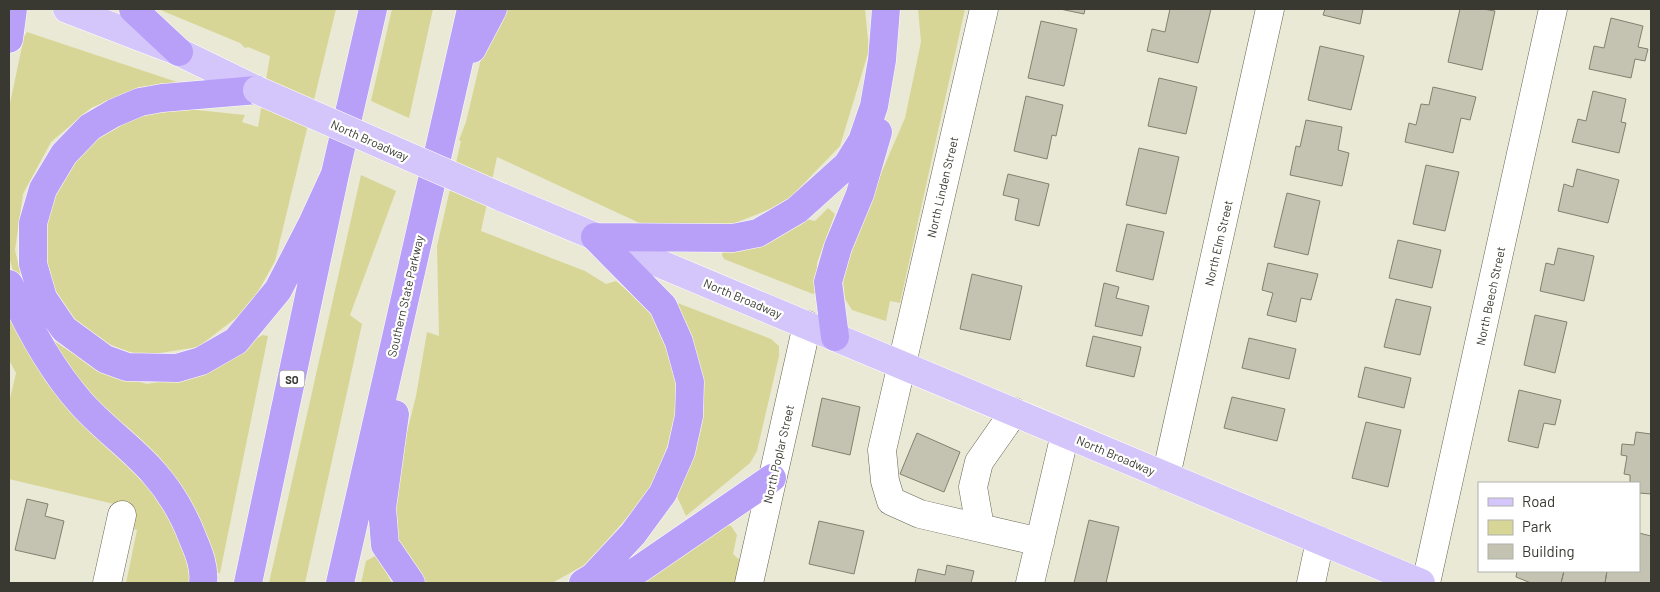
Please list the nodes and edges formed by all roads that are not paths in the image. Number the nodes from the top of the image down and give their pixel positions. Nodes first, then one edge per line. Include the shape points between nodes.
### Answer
1 (13, 9) edge
2 (67, 9) edge
3 (133, 9) edge
4 (368, 9) edge
5 (372, 9) edge
6 (471, 9) edge
7 (492, 9) edge
8 (886, 9) edge
9 (896, 9) edge
10 (984, 9) edge
11 (1270, 9) edge
12 (1553, 9) edge
13 (9, 39) edge
14 (364, 45) junction
15 (179, 52) junction
16 (454, 84) junction
17 (257, 90) junction
18 (336, 174) junction
19 (595, 237) junction
20 (418, 242) junction
21 (9, 284) edge
22 (807, 325) junction
23 (835, 337) junction
24 (902, 365) junction
25 (1014, 412) junction
26 (1065, 434) junction
27 (1166, 476) junction
28 (772, 478) junction
29 (122, 515) dead end
30 (980, 527) junction
31 (1320, 541) junction
32 (1040, 542) junction
33 (107, 583) edge
34 (203, 583) edge
35 (248, 583) edge
36 (340, 583) edge
37 (411, 583) edge
38 (583, 583) edge
39 (618, 583) edge
40 (748, 583) edge
41 (1030, 583) edge
42 (1311, 583) edge
43 (1421, 583) edge
44 (1426, 583) edge

1 - 13 highway
2 - 15 main road, North Broadway
3 - 15 highway
4 - 14 highway
5 - 14 highway, SO
6 - 16 highway, Southern State Parkway
7 - 16 highway
8 - 19 highway via 874,106 862,141 847,165 797,210 758,233 733,238
9 - 23 highway via 892,79 860,194 838,247 828,282
10 - 24 street, North Linden Street
11 - 27 street, North Elm Street
12 - 44 street, North Beech Street
14 - 18 highway, SO
15 - 17 main road, North Broadway
16 - 20 highway, Southern State Parkway
17 - 18 highway via 140,102 90,127 64,154 43,189 33,223 33,264 43,298 64,329 105,359 127,367 177,368 201,361 236,341 278,290
17 - 19 main road, North Broadway, bridge
18 - 35 highway, SO
19 - 22 main road, North Broadway
19 - 38 highway via 663,306 679,342 690,382 690,416 681,452 663,493 634,534 593,577
20 - 36 highway, Southern State Parkway
20 - 37 highway via 382,508 385,545
21 - 34 highway via 51,365 82,404 153,472 184,516 198,551
22 - 23 main road, North Broadway
22 - 28 street, North Poplar Street
23 - 24 main road, North Broadway
24 - 25 main road, North Broadway
24 - 30 street, North Linden Street via 882,450 891,501 920,514
25 - 26 main road, North Broadway
25 - 30 street via 979,462 973,487
26 - 27 main road, North Broadway
26 - 32 street
27 - 31 main road, North Broadway
28 - 39 highway
28 - 40 street, North Poplar Street
29 - 33 street
30 - 32 street
31 - 42 street
31 - 43 main road, North Broadway
32 - 41 street

